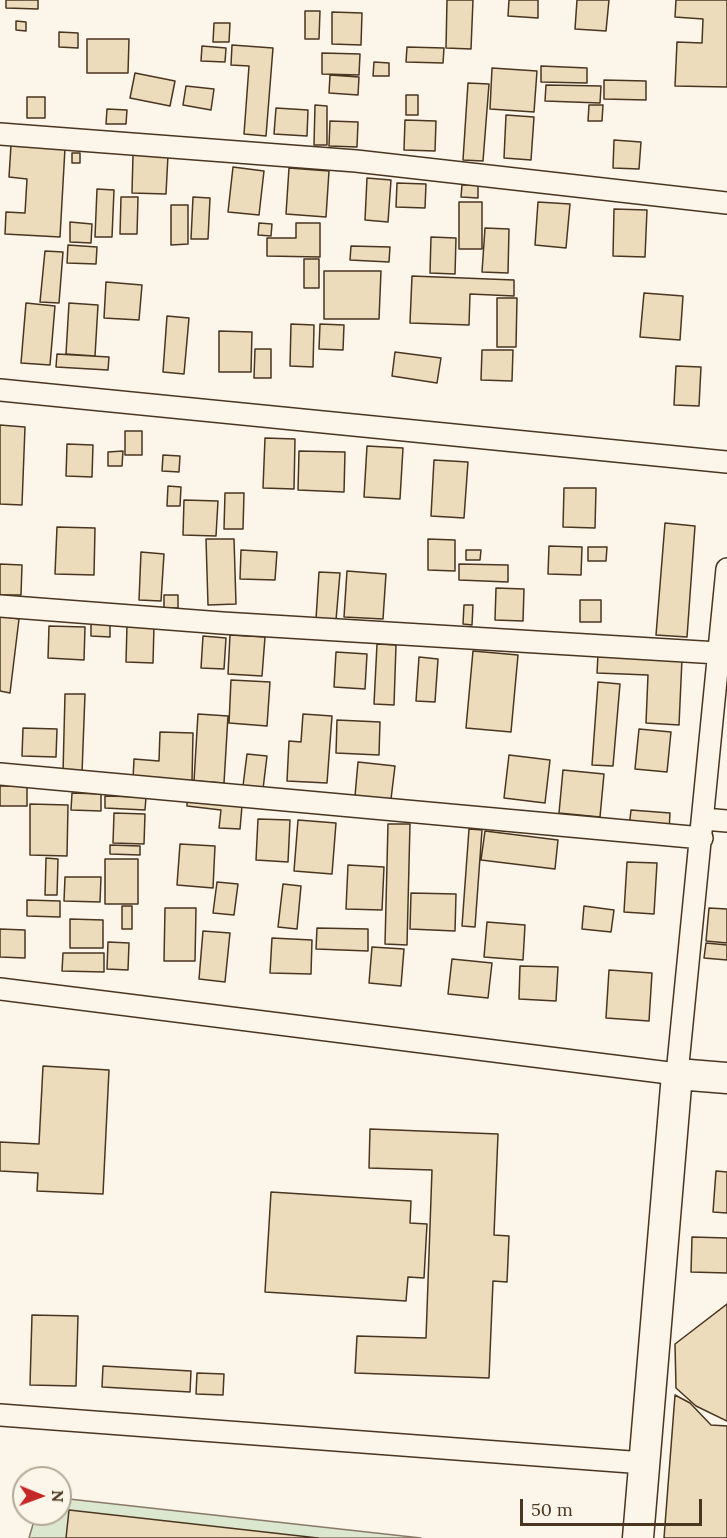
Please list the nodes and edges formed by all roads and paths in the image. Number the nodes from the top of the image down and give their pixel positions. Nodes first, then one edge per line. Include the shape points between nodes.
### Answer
1 (0, 134) edge
2 (727, 203) edge
3 (0, 390) edge
4 (727, 462) edge
5 (727, 569) edge
6 (0, 606) edge
7 (718, 653) junction
8 (721, 677) edge
9 (0, 774) edge
10 (727, 821) edge
11 (703, 829) junction
12 (0, 989) edge
13 (677, 1074) junction
14 (727, 1078) edge
15 (0, 1415) edge
16 (644, 1462) junction
17 (639, 1538) edge

1 - 2 street via 356,161
3 - 4 street
5 - 7 street
6 - 7 street
7 - 8 street
8 - 11 street
9 - 11 street
10 - 11 street
11 - 13 street
12 - 13 street
13 - 14 street
13 - 16 street
15 - 16 street
16 - 17 street

